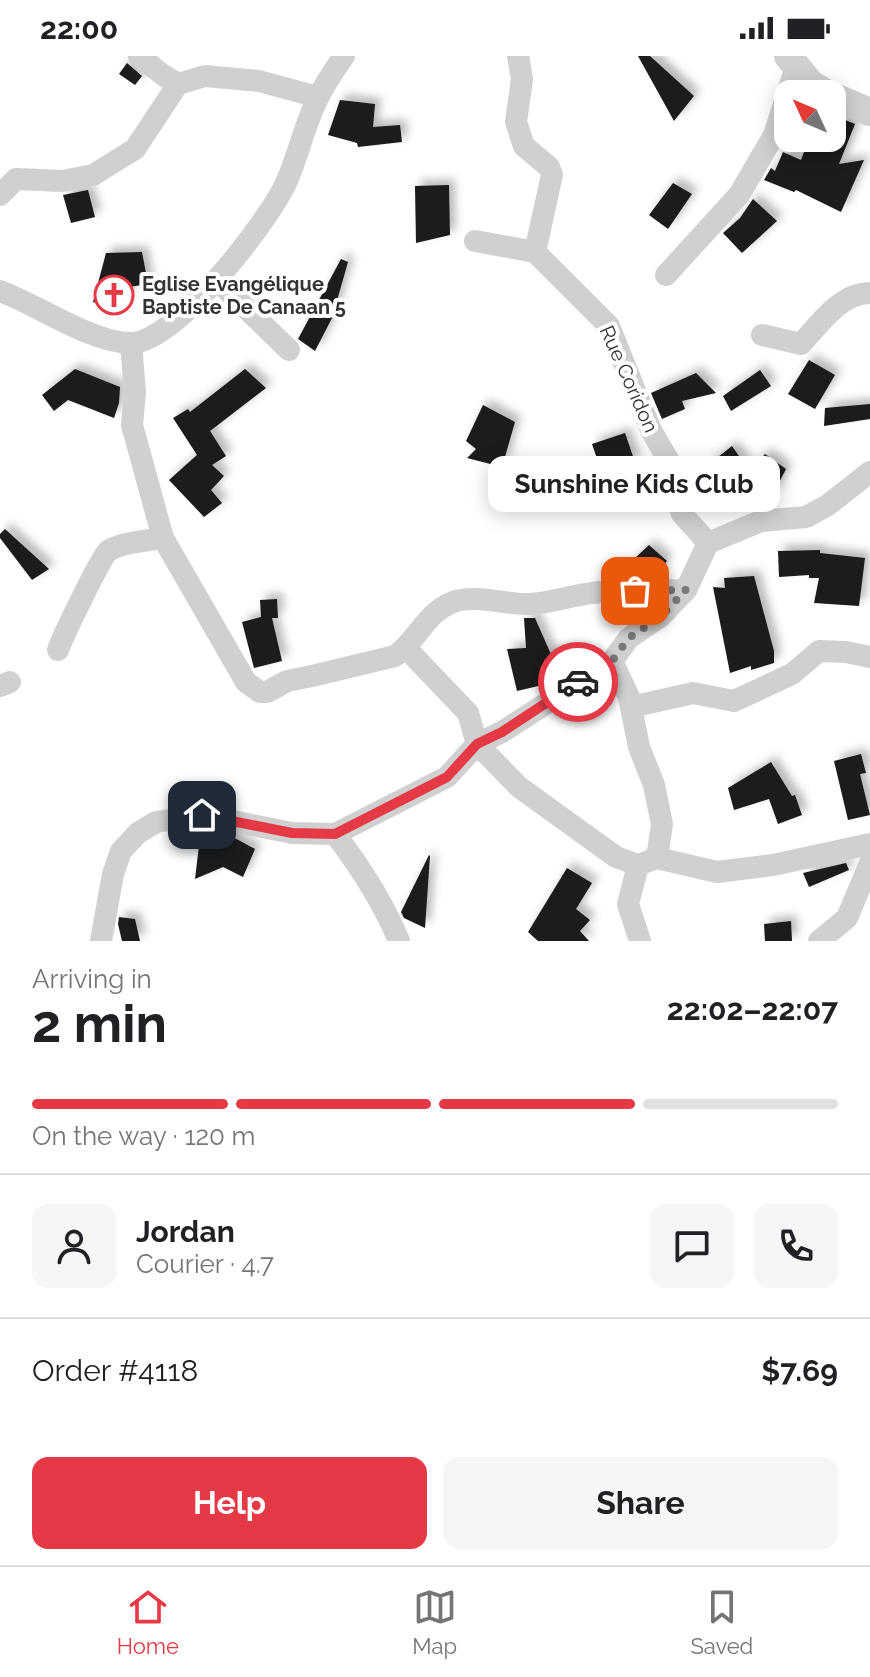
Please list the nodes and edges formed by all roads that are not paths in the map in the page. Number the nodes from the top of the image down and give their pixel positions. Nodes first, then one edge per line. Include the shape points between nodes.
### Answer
1 (139, 56) edge
2 (344, 56) edge
3 (518, 56) edge
4 (792, 61) edge
5 (808, 80) edge
6 (178, 84) junction
7 (318, 97) junction
8 (846, 102) edge
9 (870, 112) edge
10 (0, 195) edge
11 (475, 241) dead end
12 (535, 252) junction
13 (666, 275) dead end
14 (217, 280) junction
15 (0, 291) edge
16 (870, 293) edge
17 (762, 335) dead end
18 (131, 343) junction
19 (289, 350) dead end
20 (870, 472) edge
21 (163, 538) junction
22 (708, 543) junction
23 (686, 590) junction
24 (406, 648) junction
25 (58, 650) dead end
26 (870, 657) edge
27 (612, 661) junction
28 (631, 707) junction
29 (477, 744) junction
30 (335, 834) junction
31 (870, 844) edge
32 (648, 861) junction
33 (870, 863) edge
34 (101, 941) edge
35 (399, 941) edge
36 (640, 941) edge
37 (819, 941) edge

1 - 6 street
2 - 7 street
3 - 12 street via 522,79 516,122 524,146 552,175
4 - 5 street
4 - 13 street via 774,135 739,195
6 - 7 street via 205,76 259,81
6 - 10 street via 135,149 93,175 62,181 16,179
7 - 14 street via 282,191
8 - 9 street
11 - 12 street
12 - 22 street, Rue Coridon via 609,326 651,430 671,465 682,514
14 - 18 street via 169,324
14 - 19 street
15 - 18 street via 107,339
16 - 17 street via 851,295 801,344
18 - 21 street via 132,425
20 - 22 street via 806,517 761,521
21 - 24 street via 246,682 260,692 298,677 395,656
21 - 25 street via 122,545 101,558
22 - 23 street
23 - 24 street via 593,593 529,604 455,601 422,624
23 - 27 street via 629,638
24 - 29 street via 468,713
26 - 28 street via 819,651 792,674 734,701 693,693
27 - 28 street
27 - 29 street
28 - 32 street via 662,824
29 - 30 street via 447,777
29 - 32 street via 519,787 616,857
30 - 34 street via 292,833 202,815 156,822 121,851
30 - 35 street via 361,868
31 - 32 street via 717,872
32 - 36 street via 628,904
33 - 37 street via 847,918

